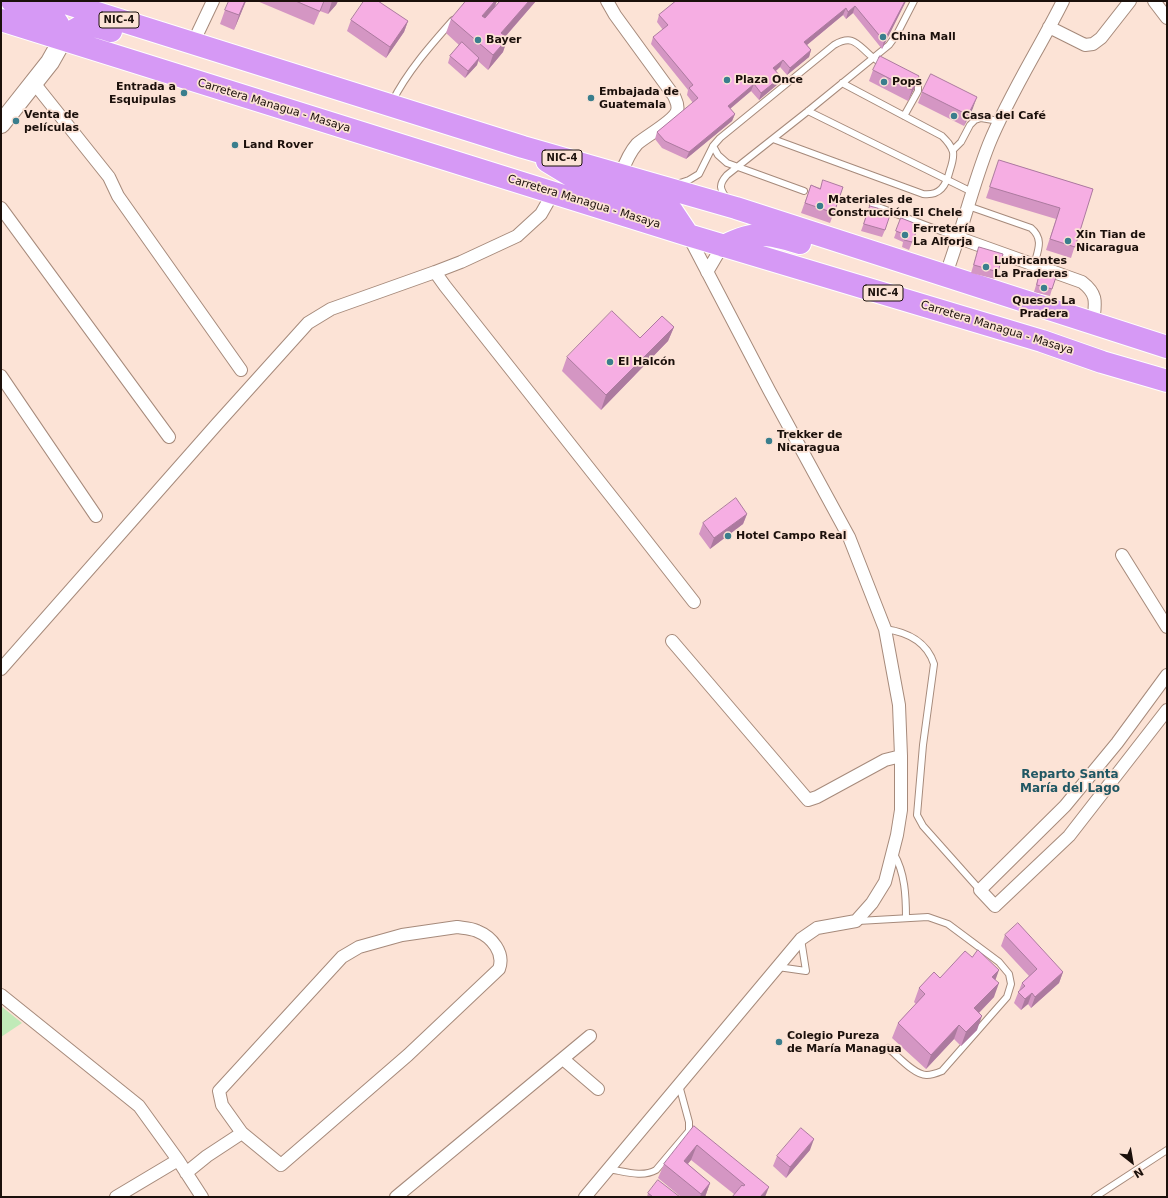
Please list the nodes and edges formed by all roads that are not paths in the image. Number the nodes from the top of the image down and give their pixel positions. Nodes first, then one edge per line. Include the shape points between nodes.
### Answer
1 (12, 1) edge
2 (59, 1) edge
3 (213, 1) edge
4 (607, 1) edge
5 (914, 1) edge
6 (1063, 1) edge
7 (1130, 1) edge
8 (1154, 1) edge
9 (85, 5) edge
10 (460, 12) edge
11 (1167, 18) edge
12 (1, 20) edge
13 (1050, 27) junction
14 (63, 39) junction
15 (186, 41) junction
16 (873, 58) junction
17 (894, 70) edge
18 (901, 74) edge
19 (34, 83) junction
20 (842, 83) junction
21 (390, 105) junction
22 (808, 111) junction
23 (904, 116) junction
24 (1000, 121) junction
25 (1, 124) edge
26 (773, 139) junction
27 (713, 146) junction
28 (523, 147) junction
29 (953, 150) junction
30 (737, 167) junction
31 (621, 174) junction
32 (948, 180) junction
33 (666, 187) junction
34 (804, 191) dead end
35 (972, 192) junction
36 (553, 193) junction
37 (873, 205) edge
38 (731, 206) junction
39 (968, 206) junction
40 (1, 208) edge
41 (688, 235) junction
42 (959, 238) junction
43 (724, 246) junction
44 (1034, 265) junction
45 (436, 272) junction
46 (707, 272) junction
47 (942, 273) junction
48 (1093, 323) junction
49 (1042, 341) junction
50 (1167, 346) edge
51 (1102, 362) junction
52 (241, 370) dead end
53 (1, 376) edge
54 (1167, 382) edge
55 (168, 438) dead end
56 (96, 516) dead end
57 (1122, 555) dead end
58 (694, 602) dead end
59 (1167, 627) edge
60 (885, 628) junction
61 (672, 641) dead end
62 (1, 669) edge
63 (1167, 675) edge
64 (1167, 710) edge
65 (901, 756) junction
66 (892, 851) junction
67 (980, 890) junction
68 (906, 918) junction
69 (856, 921) junction
70 (801, 939) junction
71 (777, 966) junction
72 (1, 995) edge
73 (590, 1036) dead end
74 (888, 1048) dead end
75 (562, 1059) junction
76 (678, 1085) junction
77 (598, 1089) dead end
78 (242, 1132) junction
79 (1167, 1150) edge
80 (178, 1160) junction
81 (608, 1169) junction
82 (186, 1173) junction
83 (116, 1197) edge
84 (202, 1197) edge
85 (396, 1197) edge
86 (585, 1197) edge
87 (1095, 1197) edge

1 - 14 highway via 52,15
2 - 9 highway, NIC-4
3 - 15 street
4 - 31 street via 678,104 677,112 672,119 638,144 628,155
5 - 16 lane via 897,34
6 - 13 street
7 - 13 street via 1101,38 1093,44 1085,45
8 - 11 street
9 - 15 highway, NIC-4
10 - 21 lane via 426,51
12 - 14 highway, Carretera Managua - Masaya / NIC-4
13 - 24 street
14 - 15 highway via 79,26 88,24 157,43
14 - 19 street
14 - 36 highway, Carretera Managua - Masaya / NIC-4
15 - 21 highway, NIC-4
16 - 17 lane
16 - 20 lane
16 - 27 lane via 850,39 838,42
18 - 23 lane via 915,81 918,86 918,91
19 - 25 street
19 - 52 street via 109,177 121,202
20 - 22 lane
20 - 23 lane
21 - 28 highway, NIC-4
22 - 26 lane
22 - 32 lane
23 - 29 lane via 942,136
24 - 29 lane via 981,118 975,120
24 - 35 street
26 - 30 lane
26 - 32 lane via 922,194 930,195 937,192
27 - 30 lane via 722,160
27 - 33 lane via 699,174
28 - 31 highway, NIC-4
28 - 41 highway via 575,178 672,211
29 - 32 lane
30 - 34 lane
30 - 38 lane via 722,180 721,186
31 - 33 highway, NIC-4
32 - 35 lane
33 - 38 highway, NIC-4
35 - 39 street
36 - 41 highway, Carretera Managua - Masaya / NIC-4
36 - 45 street via 541,214 517,236
37 - 42 lane
38 - 47 highway, NIC-4
39 - 42 street
39 - 44 lane via 1031,228 1038,234
40 - 55 street
41 - 43 highway, Carretera Managua - Masaya / NIC-4
41 - 46 street
42 - 44 street
42 - 47 street
43 - 46 street
43 - 47 highway via 746,236 772,235 895,270
43 - 49 highway, Carretera Managua - Masaya / NIC-4
44 - 48 street via 1082,282 1091,289 1095,303
45 - 58 street
45 - 62 street via 331,309 308,323
46 - 60 street via 849,537
47 - 48 highway, NIC-4
48 - 49 highway via 1077,332 1053,336
48 - 50 highway, NIC-4
48 - 51 highway via 1093,342
49 - 51 highway, Carretera Managua - Masaya / NIC-4
51 - 54 highway, Carretera Managua - Masaya / NIC-4
53 - 56 street
57 - 59 street
60 - 65 street via 899,705
60 - 67 lane via 903,632 922,644 931,654 934,664 917,816
61 - 65 street via 808,800 885,760
63 - 67 street via 1117,743 1065,806
64 - 67 street via 1069,836 995,906
65 - 66 street via 901,810
66 - 68 lane via 898,861 906,891
66 - 69 street via 885,882 872,903
68 - 69 lane
68 - 74 lane via 928,917 948,924 999,962 1009,974 1011,984 1007,997 942,1071 926,1076 917,1073
69 - 70 street via 817,928
70 - 71 street
70 - 71 lane via 806,971
71 - 76 street
72 - 80 street via 138,1106
73 - 75 street
75 - 77 street
75 - 85 street
76 - 81 street
76 - 81 lane via 689,1122 689,1131 656,1170 650,1173
78 - 78 street via 280,1165 408,1055 499,969 502,961 499,950 476,931 457,927 402,935 359,947 342,957 219,1091 222,1105
78 - 82 street
79 - 87 lane
80 - 82 street
80 - 83 street
81 - 86 street
82 - 84 street

